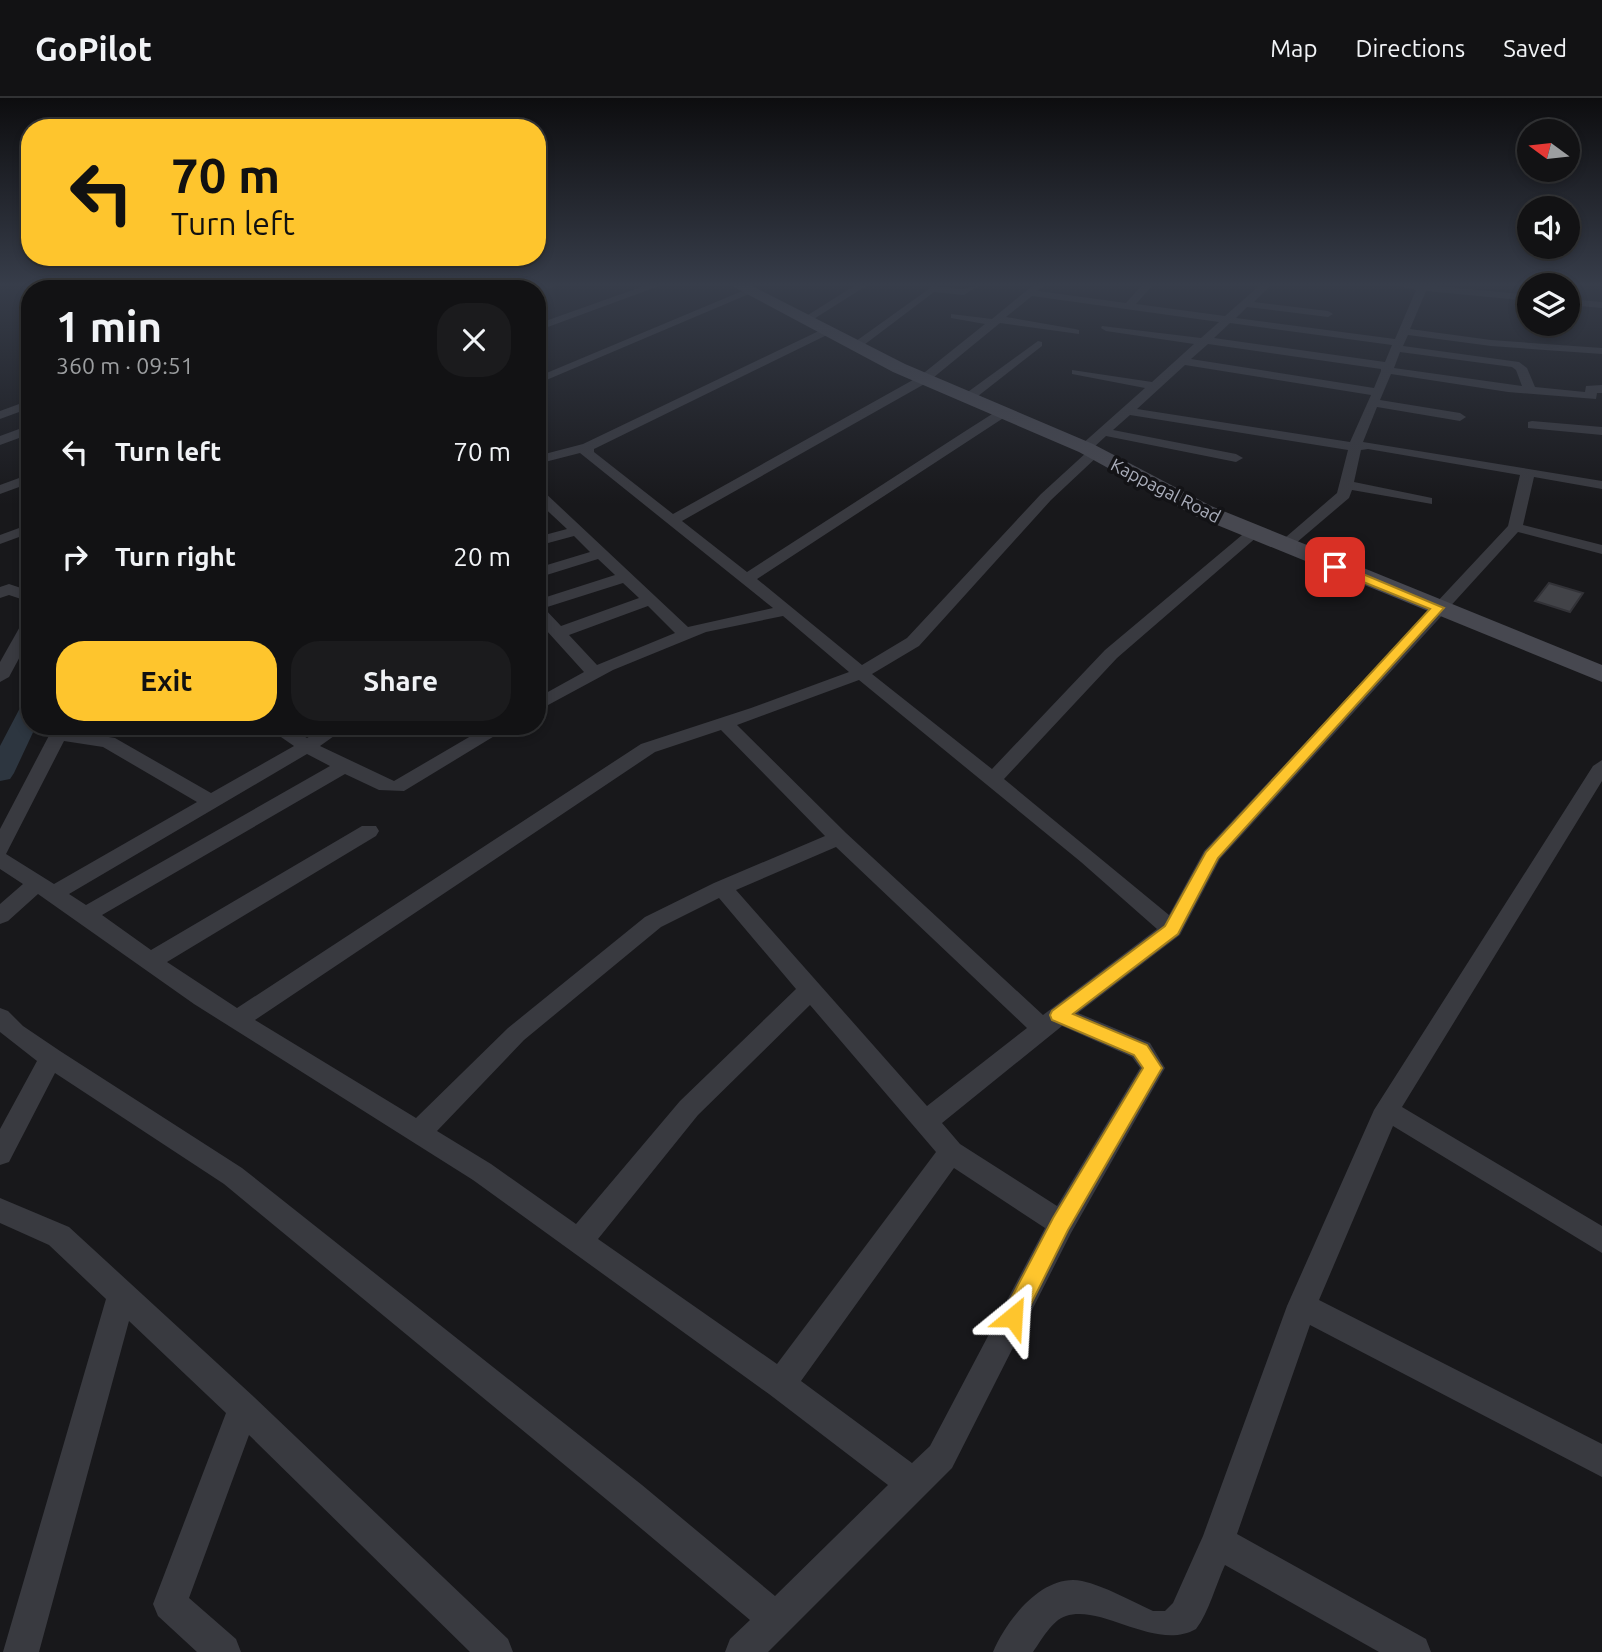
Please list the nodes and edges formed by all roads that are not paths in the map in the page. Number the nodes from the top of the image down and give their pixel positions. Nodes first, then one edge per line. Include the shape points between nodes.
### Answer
1 (588, 359) edge
2 (770, 359) edge
3 (882, 359) edge
4 (949, 359) edge
5 (1019, 359) edge
6 (1185, 359) edge
7 (1322, 359) edge
8 (1391, 359) edge
9 (1487, 359) edge
10 (1182, 361) junction
11 (1386, 368) junction
12 (1076, 372) dead end
13 (546, 377) edge
14 (924, 379) junction
15 (1154, 386) junction
16 (1530, 390) junction
17 (1597, 393) edge
18 (969, 397) junction
19 (1375, 397) junction
20 (21, 407) edge
21 (1602, 408) edge
22 (1127, 411) junction
23 (1003, 412) junction
24 (0, 415) edge
25 (1460, 417) dead end
26 (1532, 425) dead end
27 (1602, 431) edge
28 (1104, 432) junction
29 (21, 433) edge
30 (0, 441) edge
31 (588, 447) junction
32 (1355, 447) junction
33 (1090, 450) junction
34 (546, 458) edge
35 (1236, 458) dead end
36 (1528, 472) junction
37 (21, 482) edge
38 (1346, 485) junction
39 (1602, 485) edge
40 (0, 490) edge
41 (546, 501) edge
42 (1427, 501) dead end
43 (555, 510) junction
44 (546, 512) edge
45 (673, 520) junction
46 (1515, 527) junction
47 (578, 531) junction
48 (21, 532) edge
49 (1253, 533) junction
50 (0, 540) edge
51 (546, 540) edge
52 (1284, 546) junction
53 (1602, 550) edge
54 (601, 553) junction
55 (546, 570) edge
56 (625, 577) junction
57 (747, 579) junction
58 (3, 589) edge
59 (21, 594) edge
60 (650, 600) junction
61 (546, 607) edge
62 (1438, 608) junction
63 (786, 610) junction
64 (546, 620) edge
65 (558, 634) junction
66 (686, 634) junction
67 (21, 639) edge
68 (594, 672) junction
69 (861, 673) junction
70 (1602, 674) edge
71 (0, 677) edge
72 (546, 701) edge
73 (725, 723) junction
74 (58, 735) edge
75 (77, 735) edge
76 (289, 735) edge
77 (325, 735) edge
78 (487, 735) edge
79 (307, 746) junction
80 (344, 766) junction
81 (1602, 766) edge
82 (991, 781) junction
83 (212, 802) junction
84 (369, 831) dead end
85 (839, 838) junction
86 (0, 849) edge
87 (0, 859) edge
88 (46, 887) junction
89 (722, 888) junction
90 (86, 915) junction
91 (0, 916) edge
92 (1172, 930) junction
93 (151, 961) junction
94 (810, 990) junction
95 (0, 1017) edge
96 (237, 1020) junction
97 (1050, 1022) junction
98 (51, 1058) junction
99 (1387, 1111) junction
100 (925, 1122) junction
101 (418, 1133) junction
102 (951, 1152) junction
103 (0, 1154) edge
104 (0, 1210) edge
105 (1061, 1224) junction
106 (579, 1241) junction
107 (1602, 1241) edge
108 (122, 1294) junction
109 (1302, 1306) junction
110 (780, 1384) junction
111 (243, 1408) junction
112 (1602, 1461) edge
113 (913, 1485) junction
114 (1218, 1542) junction
115 (774, 1618) junction
116 (208, 1646) edge
117 (20, 1652) edge
118 (495, 1652) edge
119 (743, 1652) edge
120 (1011, 1652) edge
121 (1413, 1652) edge

1 - 13 street
2 - 31 street
3 - 14 main road, Kappagal Road
4 - 14 street
5 - 18 street
6 - 10 street
7 - 11 street
8 - 11 street
9 - 16 street via 1515,364
10 - 15 street
10 - 19 street
11 - 16 street
11 - 19 street
12 - 15 street
14 - 18 main road, Kappagal Road
14 - 45 street
15 - 22 street
16 - 17 street
17 - 21 street
18 - 23 main road, Kappagal Road
19 - 25 street
19 - 32 street
20 - 24 street
22 - 28 street
22 - 32 street
23 - 33 main road, Kappagal Road
23 - 57 street
26 - 27 street
28 - 33 street
28 - 35 street
29 - 30 street
31 - 34 street
31 - 45 street via 587,453
32 - 36 street via 1368,445
32 - 38 street
33 - 49 main road, Kappagal Road
33 - 69 street via 913,642
36 - 39 street
36 - 46 street
37 - 40 street
38 - 42 street
38 - 52 street via 1344,495
41 - 43 street
43 - 44 street
43 - 47 street
45 - 57 street
46 - 53 street
46 - 62 street
47 - 51 street
47 - 54 street
48 - 50 street
49 - 52 main road, Kappagal Road
49 - 82 street via 1111,654
52 - 62 main road, Kappagal Road
54 - 55 street
54 - 56 street
56 - 60 street
56 - 61 street
57 - 63 street
58 - 59 street
60 - 65 street
60 - 66 street
62 - 70 main road, Kappagal Road
62 - 92 street via 1211,856
63 - 66 street
63 - 69 street
64 - 65 street
65 - 68 street
66 - 68 street
67 - 71 street
68 - 72 street
69 - 73 street
69 - 82 street
73 - 85 street
73 - 96 street via 648,748
74 - 86 street
75 - 83 street via 108,742
76 - 79 street
77 - 79 street
78 - 80 street via 397,787
79 - 80 street
79 - 83 street
80 - 90 street
81 - 99 street
82 - 92 street
83 - 88 street
84 - 93 street
85 - 89 street
85 - 97 street
87 - 88 street
88 - 90 street
88 - 91 street
89 - 94 street
89 - 101 street via 643,930 516,1034
90 - 93 street
92 - 97 street
93 - 96 street
94 - 100 street
94 - 106 street via 689,1108
95 - 98 street
96 - 101 street
97 - 100 street
97 - 105 street via 1141,1050 1153,1068
98 - 103 street
98 - 115 street via 233,1176
99 - 107 street
99 - 109 street
100 - 102 street
101 - 106 street
102 - 105 street
102 - 110 street
104 - 108 street via 59,1236
105 - 113 street via 941,1457
106 - 110 street
108 - 111 street
108 - 117 street
109 - 112 street
109 - 114 street
110 - 113 street
111 - 116 street via 170,1604
111 - 118 street
113 - 115 street
114 - 120 street via 1185,1615 1172,1628 1153,1628 1082,1598 1060,1599 1043,1611
114 - 121 street
115 - 119 street

